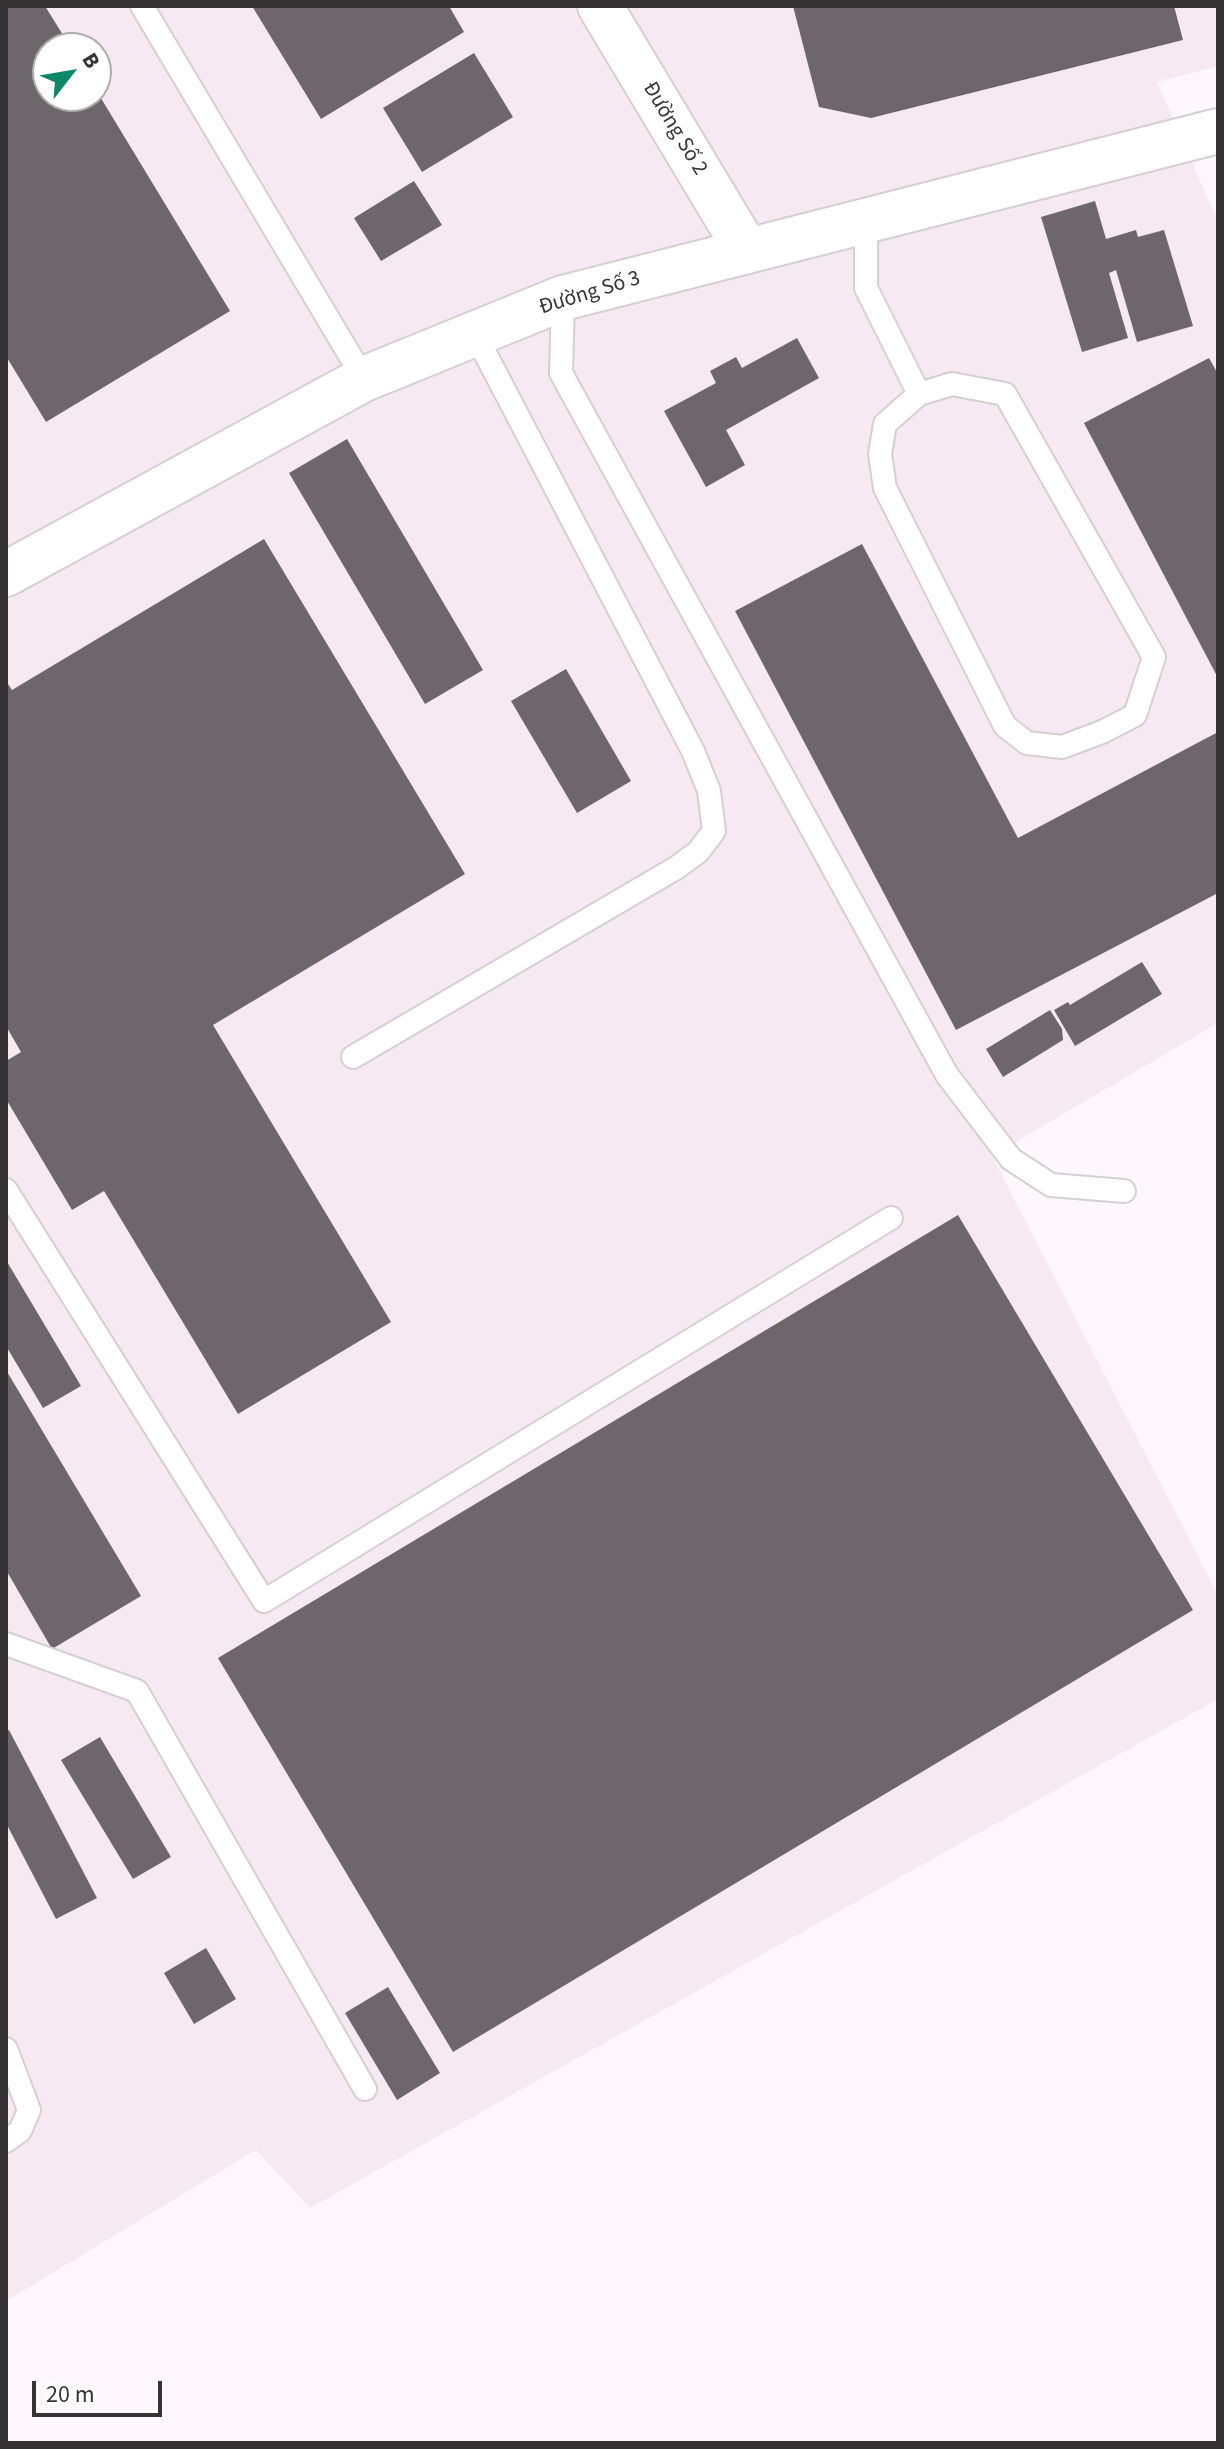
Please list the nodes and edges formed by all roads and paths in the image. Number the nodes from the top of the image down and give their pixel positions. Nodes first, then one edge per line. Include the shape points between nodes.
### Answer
1 (142, 6) edge
2 (600, 6) edge
3 (1218, 131) edge
4 (866, 221) junction
5 (747, 251) junction
6 (563, 298) junction
7 (475, 334) junction
8 (364, 379) junction
9 (919, 394) junction
10 (6, 574) edge
11 (353, 1057) dead end
12 (6, 1190) edge
13 (1124, 1191) dead end
14 (891, 1218) dead end
15 (6, 1644) edge
16 (6, 2049) edge
17 (365, 2089) dead end
18 (6, 2141) edge

1 - 8 lane
2 - 5 street, Đường Số 2
3 - 4 street, Đường Số 3
4 - 5 street, Đường Số 3
4 - 9 lane via 866,288
5 - 6 street, Đường Số 3
6 - 7 street, Đường Số 3
6 - 13 lane via 561,373 947,1075 1011,1159 1051,1185
7 - 8 street, Đường Số 3
7 - 11 lane via 693,751 709,791 714,831 676,868
8 - 10 street, Đường Số 3
9 - 9 lane via 952,384 1005,394 1154,657 1135,715 1062,747 1027,743 1005,726 885,488 880,454 885,424
12 - 14 lane via 264,1601
15 - 17 lane via 137,1691
16 - 18 lane via 29,2110 20,2131

